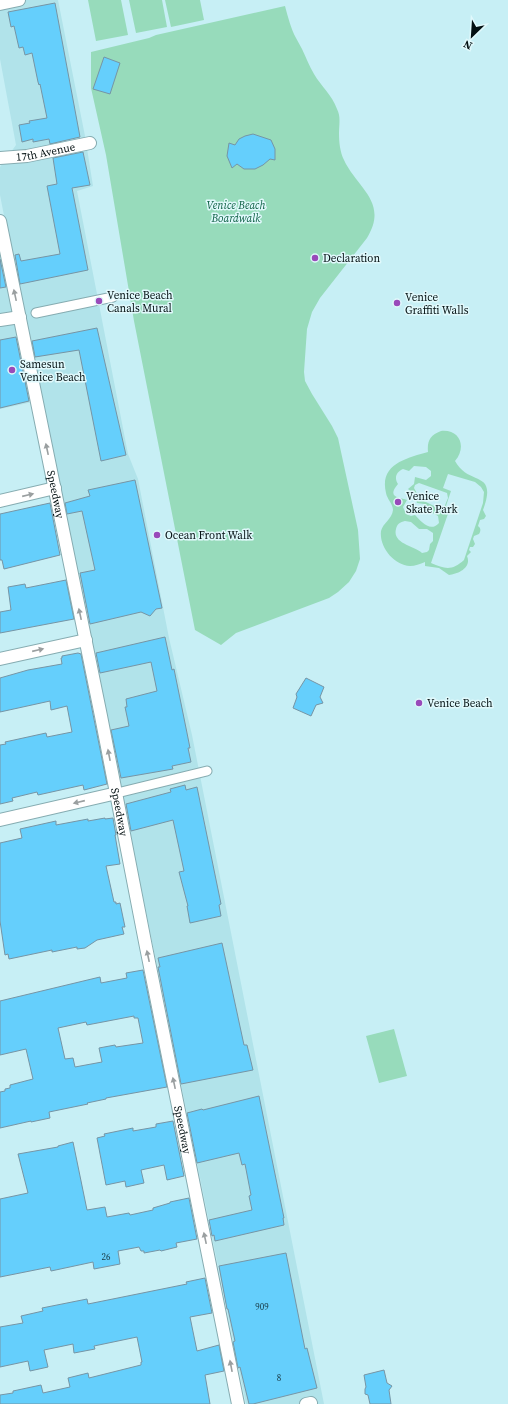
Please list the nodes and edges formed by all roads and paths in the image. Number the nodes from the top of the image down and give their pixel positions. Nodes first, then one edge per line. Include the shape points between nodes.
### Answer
1 (19, 0) edge
2 (0, 4) edge
3 (90, 143) dead end
4 (0, 158) edge
5 (0, 221) edge
6 (113, 297) dead end
7 (36, 313) dead end
8 (20, 317) junction
9 (0, 320) edge
10 (55, 488) junction
11 (0, 501) edge
12 (86, 640) junction
13 (0, 659) edge
14 (207, 771) dead end
15 (117, 793) junction
16 (0, 820) edge
17 (238, 1404) edge

1 - 2 street
3 - 4 street, 17th Avenue via 27,156
8 -> 5 street, Speedway
6 - 7 street
8 - 9 street
10 -> 8 street, Speedway
11 -> 10 street
12 -> 10 street, Speedway
13 -> 12 street
15 -> 12 street, Speedway
14 - 15 street
15 -> 16 street
17 -> 15 street, Speedway

